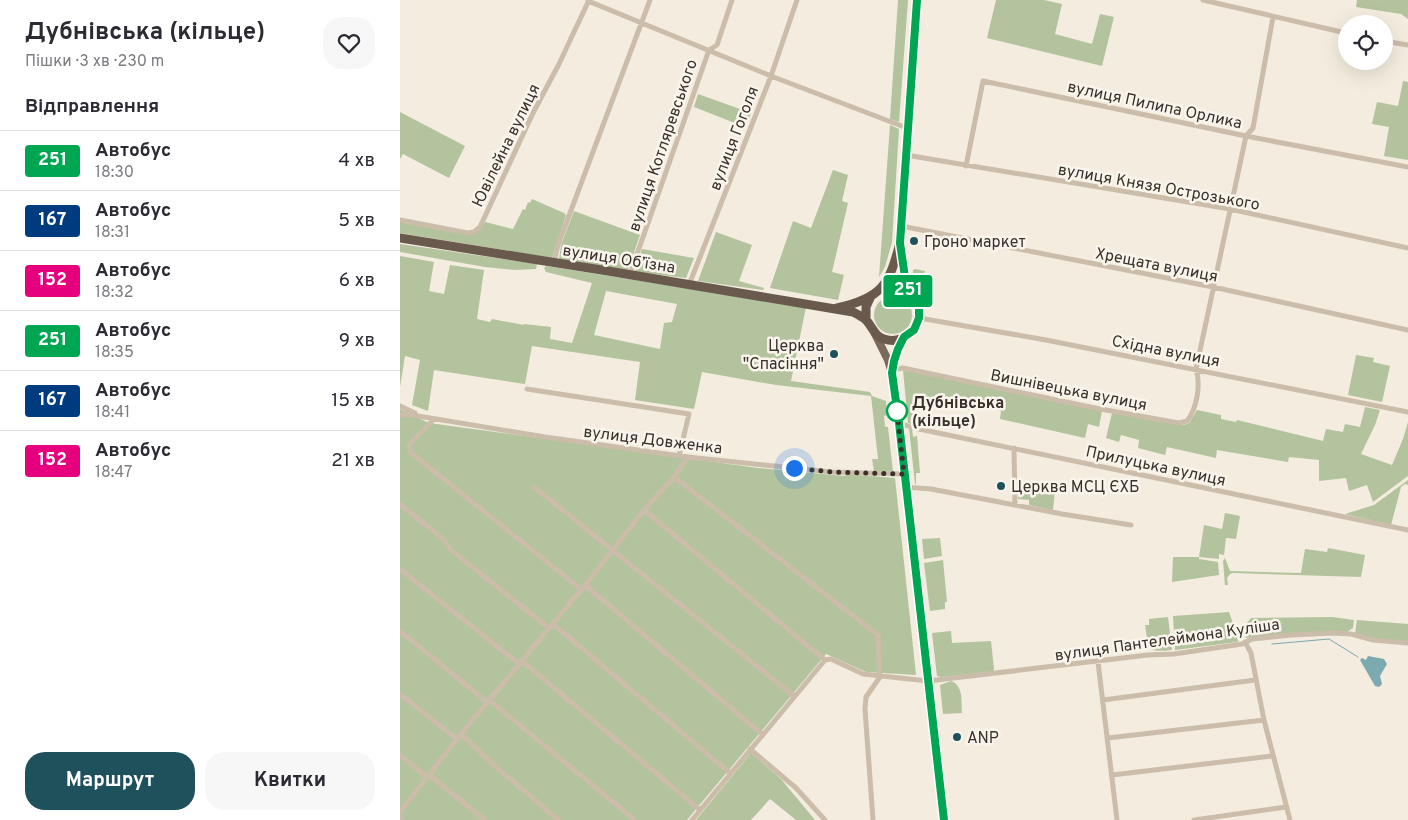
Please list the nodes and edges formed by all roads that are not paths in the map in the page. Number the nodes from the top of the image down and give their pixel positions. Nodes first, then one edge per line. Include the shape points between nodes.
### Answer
1 (650, 0) edge
2 (732, 0) edge
3 (797, 0) edge
4 (917, 0) edge
5 (1203, 0) edge
6 (588, 1) edge
7 (1273, 17) junction
8 (640, 23) junction
9 (1338, 31) edge
10 (1393, 42) edge
11 (1408, 45) edge
12 (709, 50) junction
13 (771, 76) junction
14 (907, 128) junction
15 (1246, 136) junction
16 (905, 155) junction
17 (966, 166) junction
18 (1408, 167) edge
19 (1230, 209) junction
20 (400, 220) edge
21 (901, 226) junction
22 (400, 238) edge
23 (900, 243) junction
24 (1408, 248) edge
25 (554, 262) junction
26 (630, 274) junction
27 (689, 285) junction
28 (1212, 287) junction
29 (883, 288) junction
30 (907, 291) junction
31 (871, 296) junction
32 (832, 309) junction
33 (919, 318) junction
34 (866, 320) junction
35 (1408, 330) edge
36 (875, 334) junction
37 (904, 337) junction
38 (1196, 369) junction
39 (892, 372) junction
40 (527, 389) dead end
41 (400, 406) edge
42 (1408, 412) edge
43 (400, 414) edge
44 (423, 417) junction
45 (434, 419) junction
46 (899, 423) junction
47 (1014, 448) junction
48 (680, 456) junction
49 (688, 457) junction
50 (904, 474) junction
51 (674, 477) junction
52 (534, 486) dead end
53 (905, 487) junction
54 (400, 504) edge
55 (1015, 505) junction
56 (644, 510) junction
57 (1132, 525) dead end
58 (1408, 530) edge
59 (613, 551) junction
60 (400, 569) edge
61 (584, 587) junction
62 (553, 624) junction
63 (549, 628) junction
64 (400, 631) edge
65 (1245, 642) junction
66 (1408, 643) edge
67 (825, 660) junction
68 (521, 662) junction
69 (1098, 662) junction
70 (880, 676) junction
71 (1255, 680) junction
72 (928, 682) junction
73 (400, 694) edge
74 (794, 696) junction
75 (1103, 700) junction
76 (488, 701) junction
77 (1264, 720) junction
78 (461, 734) junction
79 (762, 734) junction
80 (1108, 738) junction
81 (456, 739) junction
82 (750, 749) junction
83 (400, 756) edge
84 (1272, 756) junction
85 (730, 773) junction
86 (1112, 775) junction
87 (428, 776) junction
88 (1286, 806) junction
89 (700, 810) junction
90 (400, 812) edge
91 (485, 820) edge
92 (558, 820) edge
93 (635, 820) edge
94 (692, 820) edge
95 (825, 820) edge
96 (873, 820) edge
97 (944, 820) edge
98 (1117, 820) edge
99 (1194, 820) edge
100 (1290, 820) edge

1 - 8 street
2 - 12 street, вулиця Котляревського via 717,45
3 - 13 street, вулиця Гоголя
4 - 14 highway
5 - 7 street
6 - 8 street
6 - 20 street, Ювілейна вулиця via 480,226 474,232 468,232
7 - 9 street
7 - 15 street via 1253,128
8 - 12 street
8 - 25 street
10 - 11 street
12 - 13 street
12 - 26 street, вулиця Котляревського
13 - 14 street
13 - 27 street, вулиця Гоголя
14 - 16 highway
15 - 17 street, вулиця Пилипа Орлика via 983,81
15 - 18 street, вулиця Пилипа Орлика
15 - 19 street
16 - 17 street, вулиця Князя Острозького
16 - 21 highway
17 - 19 street, вулиця Князя Острозького
19 - 24 street, вулиця Князя Острозького
19 - 28 street
21 - 23 highway
21 - 28 street, Хрещата вулиця
22 - 25 highway, вулиця Об’їзна
23 - 29 highway
23 - 30 highway
25 - 26 highway, вулиця Об’їзна
26 - 27 highway, вулиця Об’їзна
27 - 32 highway, вулиця Об’їзна
28 - 35 street, Хрещата вулиця
28 - 38 street
29 - 30 highway via 895,286
29 - 31 highway
30 - 33 highway via 919,308
31 - 32 highway via 855,304
31 - 34 highway via 866,307
32 - 34 highway, вулиця Об’їзна via 853,312
33 - 37 highway via 914,330
33 - 38 street, Східна вулиця
34 - 36 highway
36 - 37 highway via 885,340
36 - 39 main road
37 - 39 main road
38 - 39 street, Вишнівецька вулиця via 1196,400 1190,418 1184,423 903,368
38 - 42 street, Східна вулиця
39 - 46 main road
40 - 48 street via 689,414
41 - 44 street
43 - 44 street, вулиця Довженка
44 - 45 street, вулиця Довженка
45 - 48 street, вулиця Довженка
45 - 61 street via 409,445 410,452
46 - 47 street, Прилуцька вулиця
46 - 50 main road
47 - 55 street
47 - 58 street, Прилуцька вулиця
48 - 49 street, вулиця Довженка
49 - 50 street, вулиця Довженка via 832,472
49 - 51 street
50 - 53 main road
51 - 56 street
51 - 70 street via 878,635
52 - 59 street
53 - 55 street
53 - 72 main road
54 - 63 street via 442,538 452,552
55 - 57 street
56 - 59 street
56 - 67 street
59 - 61 street
59 - 74 street
60 - 68 street
61 - 62 street
61 - 79 street
62 - 63 street
62 - 85 street
63 - 68 street
64 - 76 street
65 - 66 street, вулиця Пантелеймона Куліша via 1332,633
65 - 69 street, вулиця Пантелеймона Куліша
65 - 71 street via 1251,654
67 - 70 street, вулиця Пантелеймона Куліша via 831,659 863,674
67 - 74 street
68 - 76 street
68 - 89 street
69 - 72 street, вулиця Пантелеймона Куліша
69 - 75 street
70 - 72 street, вулиця Пантелеймона Куліша
70 - 96 street via 866,697 866,741
71 - 75 street
71 - 77 street
72 - 97 main road
73 - 81 street
74 - 79 street
75 - 80 street
76 - 78 street
76 - 93 street
77 - 80 street
77 - 84 street
78 - 81 street
78 - 92 street
79 - 82 street
80 - 86 street
81 - 87 street
82 - 85 street
82 - 95 street via 796,788
83 - 87 street
84 - 86 street
84 - 88 street
85 - 89 street
86 - 98 street
87 - 90 street
87 - 91 street
88 - 99 street
88 - 100 street
89 - 94 street

